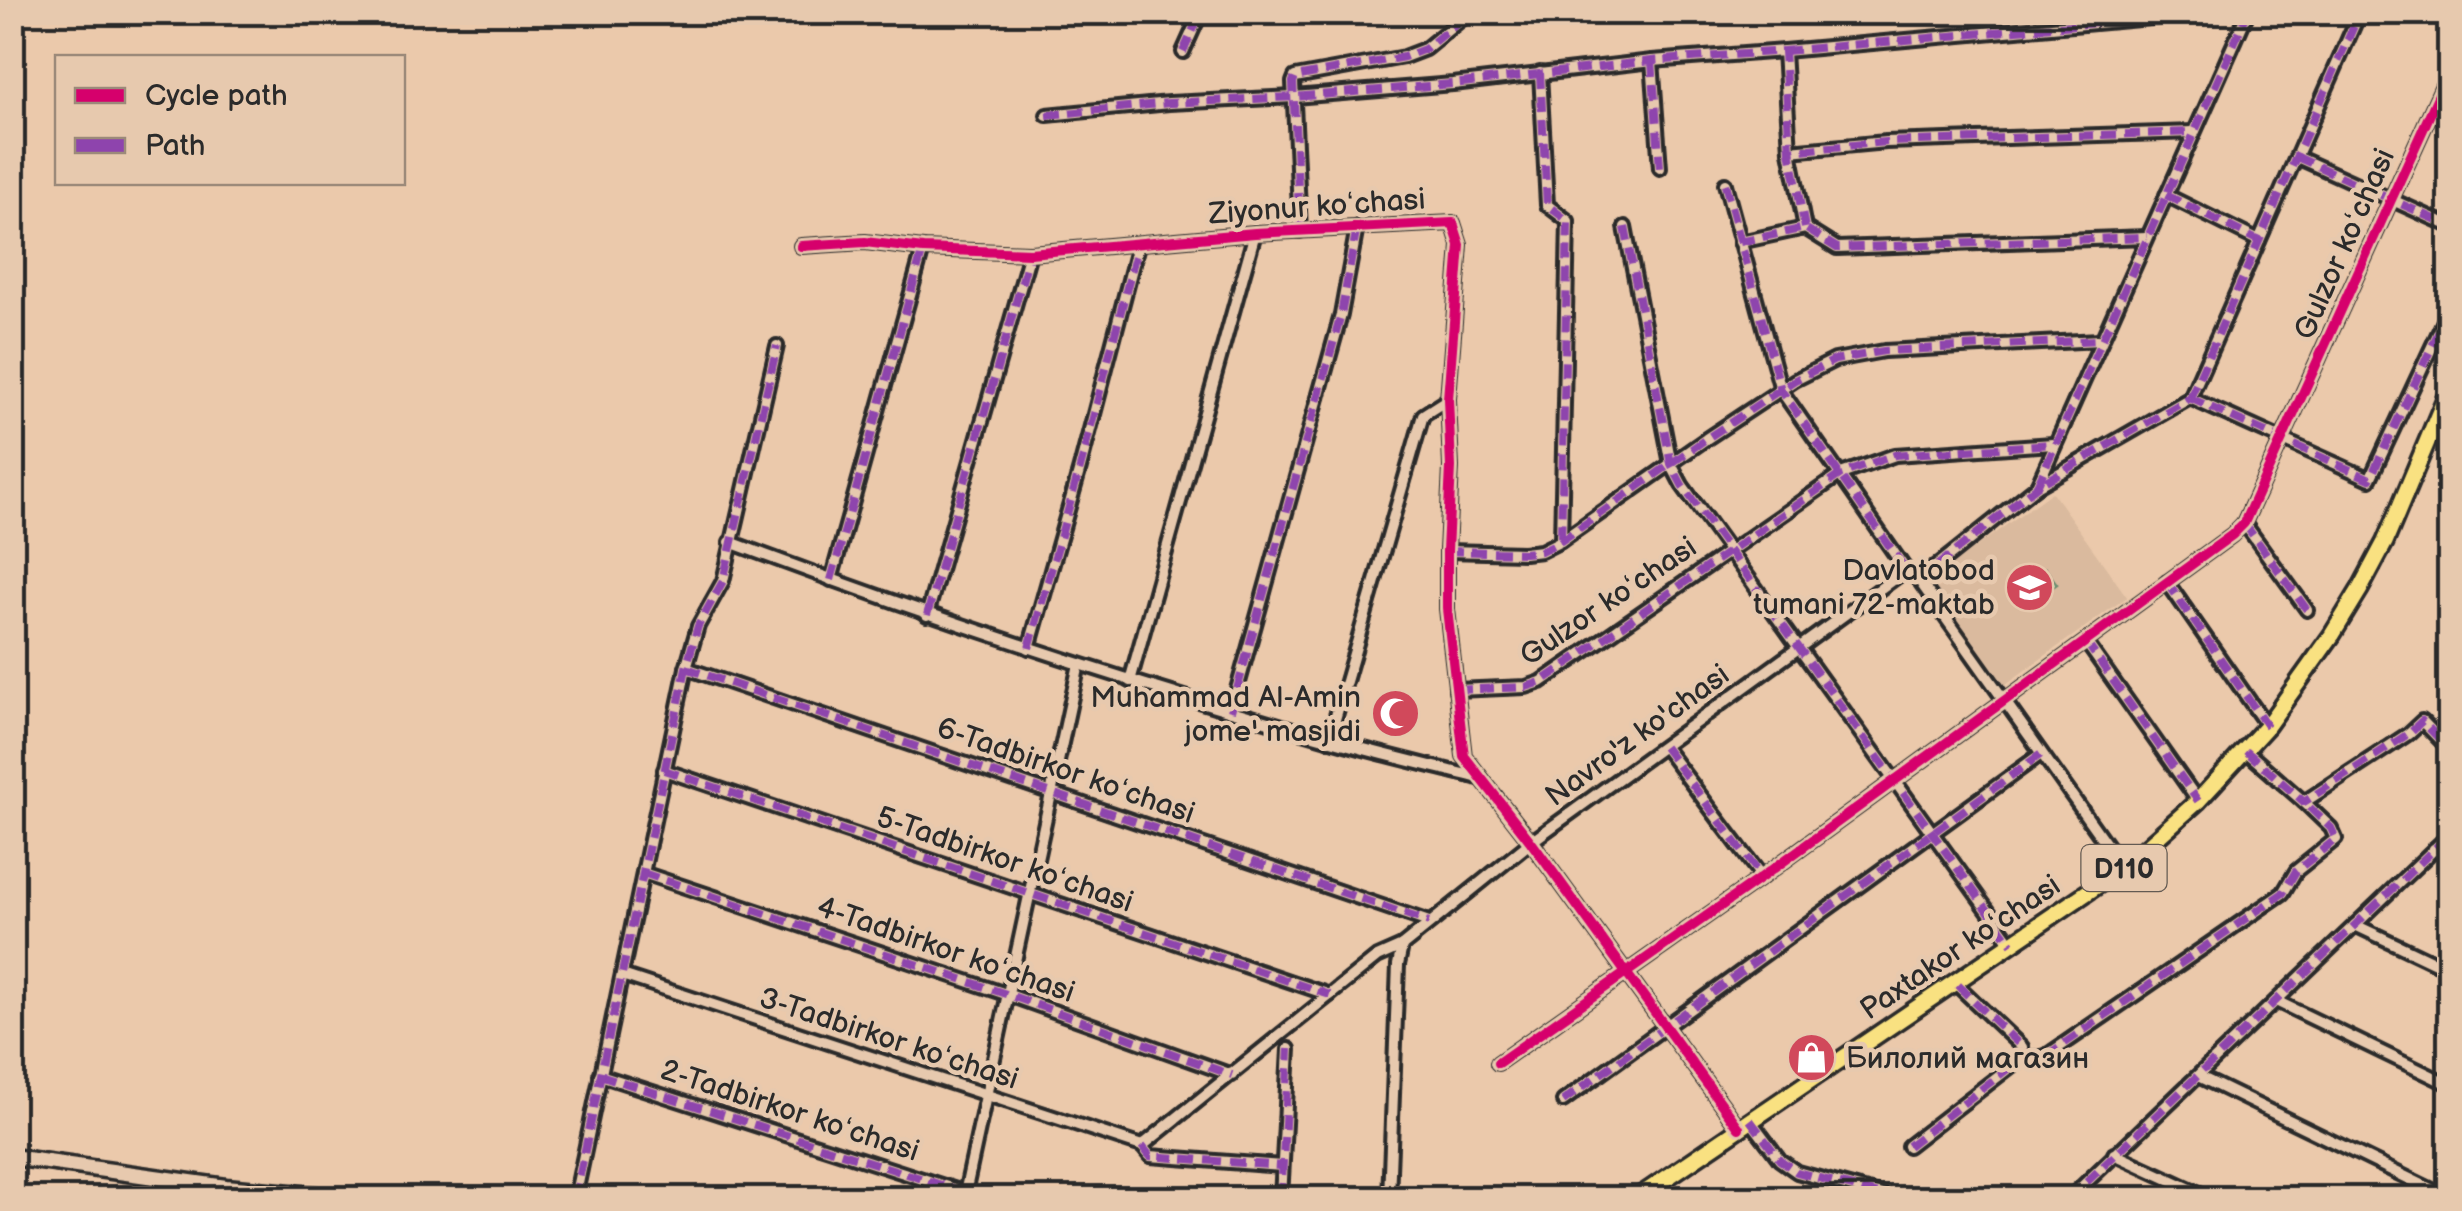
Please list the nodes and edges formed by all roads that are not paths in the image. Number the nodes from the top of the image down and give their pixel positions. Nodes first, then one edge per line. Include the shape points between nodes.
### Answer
1 (1201, 12) edge
2 (1470, 12) edge
3 (1984, 12) edge
4 (2054, 12) edge
5 (2217, 12) edge
6 (2248, 12) edge
7 (2360, 12) edge
8 (1972, 14) edge
9 (2056, 26) junction
10 (1784, 51) junction
11 (1183, 52) dead end
12 (1652, 61) junction
13 (2450, 70) edge
14 (1540, 73) junction
15 (1294, 97) junction
16 (1047, 114) dead end
17 (2194, 132) junction
18 (1790, 151) junction
19 (2297, 157) junction
20 (1660, 168) dead end
21 (1725, 184) dead end
22 (2166, 195) junction
23 (2391, 201) junction
24 (2450, 226) edge
25 (1357, 227) junction
26 (1625, 227) dead end
27 (1805, 228) junction
28 (1300, 231) junction
29 (1255, 233) junction
30 (2147, 237) junction
31 (2259, 240) junction
32 (1740, 242) junction
33 (801, 246) dead end
34 (1138, 246) junction
35 (923, 249) junction
36 (1030, 253) junction
37 (2450, 308) edge
38 (2100, 340) junction
39 (776, 346) dead end
40 (2450, 387) edge
41 (1781, 390) junction
42 (2190, 398) junction
43 (1448, 399) junction
44 (2283, 440) junction
45 (2053, 444) junction
46 (1671, 464) junction
47 (1840, 474) junction
48 (2037, 486) junction
49 (2244, 522) junction
50 (1561, 541) junction
51 (730, 542) junction
52 (1447, 551) junction
53 (1727, 551) junction
54 (1906, 570) junction
55 (831, 580) junction
56 (1919, 580) junction
57 (2167, 582) junction
58 (2308, 610) dead end
59 (927, 614) junction
60 (2086, 642) junction
61 (1029, 648) junction
62 (1797, 650) junction
63 (1080, 664) junction
64 (686, 668) junction
65 (1130, 681) junction
66 (1456, 690) junction
67 (2004, 701) junction
68 (1231, 711) junction
69 (2267, 726) junction
70 (1329, 740) junction
71 (1664, 747) junction
72 (2246, 750) junction
73 (2450, 750) edge
74 (2042, 754) junction
75 (664, 770) junction
76 (1480, 778) junction
77 (1892, 780) junction
78 (1052, 791) junction
79 (2198, 802) junction
80 (2304, 802) junction
81 (1932, 834) junction
82 (2450, 834) edge
83 (1531, 842) junction
84 (2434, 848) junction
85 (2450, 856) edge
86 (2123, 868) junction
87 (643, 873) junction
88 (1762, 877) junction
89 (1031, 894) junction
90 (1429, 922) junction
91 (2354, 924) junction
92 (2012, 944) junction
93 (1402, 946) junction
94 (2450, 970) edge
95 (1625, 973) junction
96 (622, 975) junction
97 (1956, 984) junction
98 (1009, 995) junction
99 (1330, 995) junction
100 (2276, 1001) junction
101 (1664, 1027) junction
102 (1289, 1049) dead end
103 (2023, 1057) junction
104 (1498, 1063) dead end
105 (600, 1075) junction
106 (1232, 1075) junction
107 (2198, 1076) junction
108 (2450, 1084) edge
109 (986, 1097) junction
110 (1563, 1100) dead end
111 (1744, 1124) junction
112 (1142, 1146) junction
113 (1908, 1146) dead end
114 (2114, 1154) junction
115 (12, 1157) edge
116 (1282, 1166) junction
117 (965, 1196) edge
118 (346, 1198) edge
119 (575, 1198) edge
120 (1281, 1198) edge
121 (1389, 1198) edge
122 (1637, 1198) edge
123 (1893, 1198) edge
124 (2070, 1198) edge
125 (2210, 1198) edge
126 (2450, 1198) edge

1 - 11 street
2 - 15 street via 1414,53 1295,77
3 - 8 street
4 - 9 street
5 - 9 street
6 - 17 street
7 - 19 street
9 - 10 street
10 - 12 street
10 - 18 street
12 - 14 street
12 - 20 street
13 - 23 street, Gulzor koʻchasi
14 - 15 street
14 - 50 street via 1547,205 1568,221
15 - 16 street
15 - 28 street
17 - 18 street
17 - 22 street
18 - 27 street
19 - 23 street
19 - 31 street
21 - 32 street
22 - 30 street
22 - 31 street
23 - 24 street
23 - 44 street, Gulzor koʻchasi
25 - 28 street, Ziyonur koʻchasi
25 - 43 street, Ziyonur koʻchasi via 1453,223 1460,245
25 - 68 street via 1341,315
26 - 46 street, Gulzor koʻchasi
27 - 30 street via 1838,248
27 - 32 street
28 - 29 street, Ziyonur koʻchasi
29 - 34 street, Ziyonur koʻchasi
29 - 65 street
30 - 38 street
31 - 42 street
32 - 41 street
33 - 35 street, Ziyonur koʻchasi via 865,242
34 - 36 street, Ziyonur koʻchasi
34 - 61 street
35 - 36 street, Ziyonur koʻchasi
35 - 55 street
36 - 59 street
37 - 44 street via 2370,479
38 - 41 street via 1860,353
38 - 45 street
39 - 51 street
40 - 69 main road, Paxtakor koʻchasi / D110 via 2360,589
41 - 46 street
41 - 47 street
42 - 44 street
42 - 48 street
43 - 52 street, Ziyonur koʻchasi
43 - 70 street via 1423,415
44 - 49 street, Gulzor koʻchasi
45 - 47 street, Gulzor koʻchasi via 1895,455
45 - 48 street
46 - 50 street
46 - 53 street, Gulzor koʻchasi
47 - 53 street, Gulzor koʻchasi
47 - 54 street
48 - 56 street
49 - 57 street
49 - 58 street
50 - 52 street via 1524,553
51 - 55 street
51 - 64 street via 723,581 698,626
52 - 66 street, Ziyonur koʻchasi
53 - 62 street, Gulzor koʻchasi
53 - 66 street, Gulzor koʻchasi via 1542,682
54 - 56 street
54 - 62 street, Navro'z ko'chasi
55 - 59 street
56 - 67 street
57 - 60 street
57 - 69 street
59 - 61 street
60 - 67 street
60 - 79 street
61 - 63 street
62 - 71 street, Navro'z ko'chasi
62 - 77 street, Gulzor koʻchasi
63 - 65 street
63 - 78 street
64 - 75 street
64 - 78 street, 6-Tadbirkor koʻchasi
65 - 68 street
66 - 76 street, Ziyonur koʻchasi via 1464,756
67 - 74 street
67 - 77 street
68 - 70 street
69 - 72 main road, Paxtakor koʻchasi / D110
70 - 76 street
71 - 83 street, Navro'z ko'chasi
71 - 88 street
72 - 79 main road, Paxtakor koʻchasi / D110
72 - 80 street
73 - 80 street via 2422,721
74 - 81 street
74 - 86 street
75 - 87 street
75 - 89 street, 5-Tadbirkor koʻchasi
76 - 83 street, Ziyonur koʻchasi
77 - 81 street, Gulzor koʻchasi
77 - 88 street
78 - 89 street
78 - 90 street, 6-Tadbirkor koʻchasi
79 - 86 main road, Paxtakor koʻchasi / D110
80 - 103 street via 2336,839 2296,870 2282,893 2049,1054
81 - 92 street, Gulzor koʻchasi
81 - 101 street
82 - 84 street
83 - 90 street, Navro'z ko'chasi
83 - 95 street, Ziyonur koʻchasi
84 - 85 street
84 - 91 street
86 - 92 main road, Paxtakor koʻchasi / D110
87 - 96 street
87 - 98 street, 4-Tadbirkor koʻchasi
88 - 95 street
89 - 98 street
89 - 99 street, 5-Tadbirkor koʻchasi
90 - 93 street, Navro'z ko'chasi
91 - 94 street
91 - 100 street
92 - 97 main road, Paxtakor koʻchasi / D110
93 - 99 street, Navro'z ko'chasi via 1377,956
93 - 121 street
95 - 101 street, Ziyonur koʻchasi
95 - 104 street
96 - 105 street
96 - 109 street, 3-Tadbirkor koʻchasi
97 - 103 street via 2022,1048
97 - 111 main road, Paxtakor koʻchasi / D110
98 - 106 street, 4-Tadbirkor koʻchasi
98 - 109 street
99 - 106 street, Navro'z ko'chasi
100 - 107 street
100 - 108 street
101 - 110 street
101 - 111 street, Ziyonur koʻchasi
102 - 116 street
103 - 113 street
105 - 117 street, 2-Tadbirkor koʻchasi
105 - 119 street
106 - 112 street, Navro'z ko'chasi
107 - 114 street
107 - 126 street
109 - 112 street, 3-Tadbirkor koʻchasi
109 - 117 street
111 - 122 main road, Paxtakor koʻchasi / D110
111 - 123 street, Ziyonur koʻchasi via 1797,1172
112 - 116 street, 3-Tadbirkor koʻchasi via 1150,1156
114 - 124 street
114 - 125 street
115 - 118 main road
116 - 120 street

